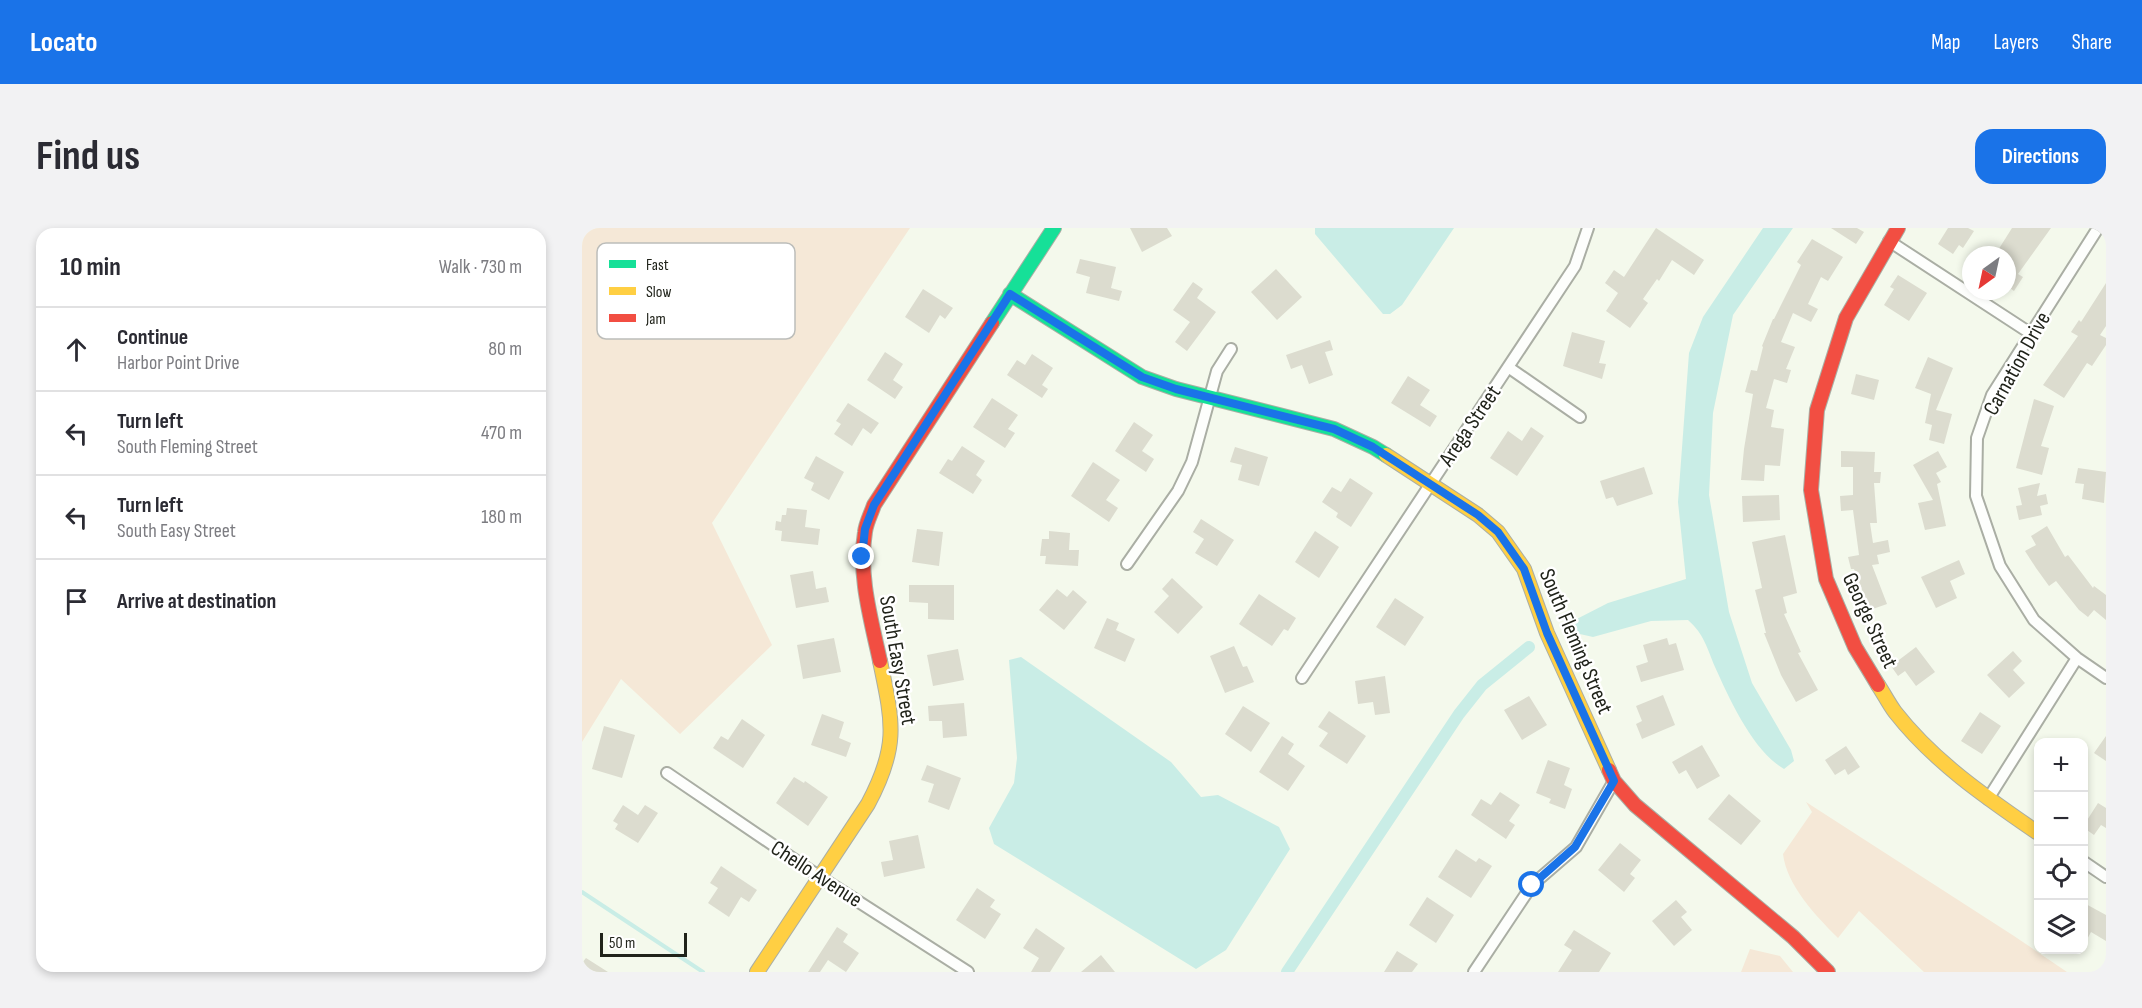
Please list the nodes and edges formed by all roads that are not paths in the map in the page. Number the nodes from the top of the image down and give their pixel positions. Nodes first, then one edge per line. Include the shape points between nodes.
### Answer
1 (1054, 228) edge
2 (1588, 228) edge
3 (1898, 228) edge
4 (2098, 228) edge
5 (1889, 242) junction
6 (1010, 294) junction
7 (2030, 333) junction
8 (1231, 349) dead end
9 (1508, 367) junction
10 (1210, 398) junction
11 (1580, 417) dead end
12 (1431, 483) junction
13 (1127, 564) dead end
14 (2077, 658) junction
15 (1302, 678) dead end
16 (2106, 678) edge
17 (667, 773) dead end
18 (1614, 781) junction
19 (1988, 799) junction
20 (2034, 830) edge
21 (2088, 865) edge
22 (820, 876) junction
23 (2106, 877) edge
24 (758, 972) edge
25 (968, 972) edge
26 (1474, 972) edge
27 (1828, 972) edge

1 - 6 street, South Easy Street
2 - 9 street, Arega Street via 1575,266
3 - 5 street, George Street
4 - 7 street, Carnation Drive
5 - 7 street
5 - 19 street, George Street via 1846,318 1817,410 1810,490 1826,579 1855,647 1895,712 1942,762
6 - 10 street, South Fleming Street via 1142,377
6 - 22 street, South Easy Street via 874,505 865,529 865,590 891,714 891,746 882,778 868,804
7 - 14 street, Carnation Drive via 1992,395 1977,438 1976,496 2000,566 2034,620
8 - 10 street via 1217,371
9 - 11 street
9 - 12 street, Arega Street
10 - 12 street, South Fleming Street via 1334,429 1373,447
10 - 13 street via 1192,462 1178,491
12 - 15 street, Arega Street
12 - 18 street, South Fleming Street via 1498,532 1524,569 1547,633
14 - 16 street, Carnation Drive
14 - 19 street
17 - 22 street, Chello Avenue
18 - 26 street via 1575,847 1532,885
18 - 27 street, South Fleming Street via 1635,805 1793,937
19 - 20 street, George Street
21 - 23 street
22 - 24 street, South Easy Street
22 - 25 street, Chello Avenue

